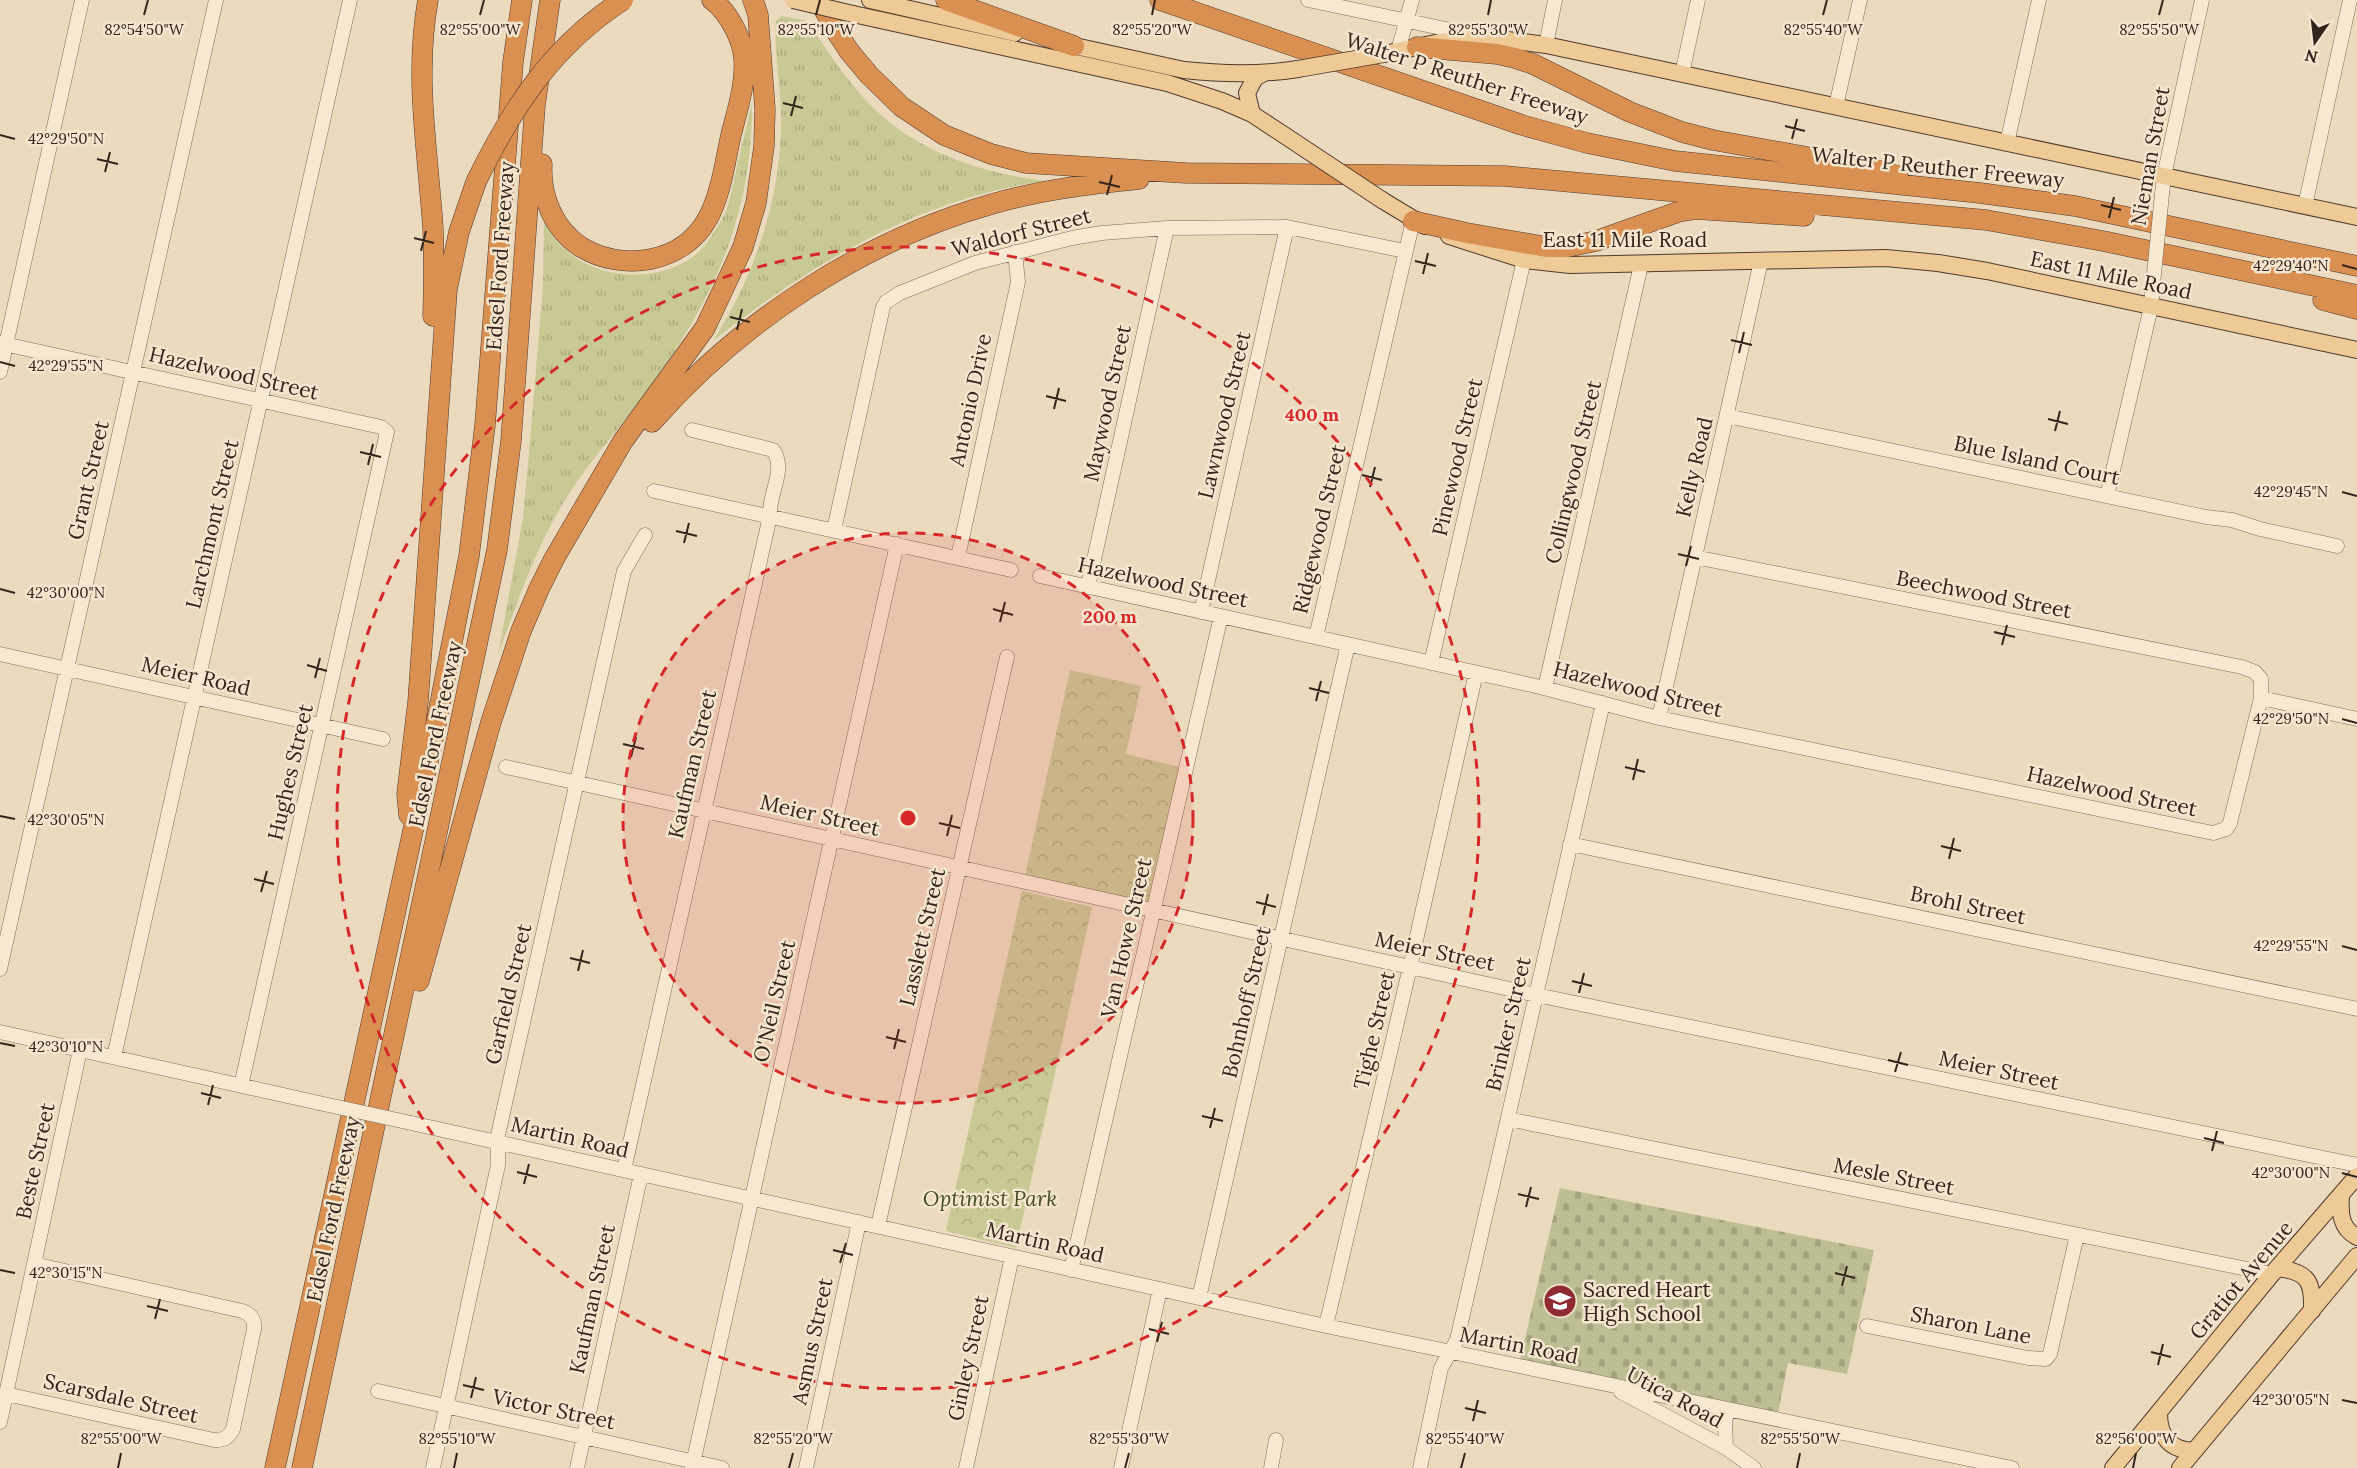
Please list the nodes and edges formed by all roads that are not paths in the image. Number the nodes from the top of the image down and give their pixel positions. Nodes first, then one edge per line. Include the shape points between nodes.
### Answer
1 (82, 0) edge
2 (216, 0) edge
3 (350, 0) edge
4 (428, 0) edge
5 (522, 0) edge
6 (550, 0) edge
7 (623, 0) edge
8 (712, 0) edge
9 (753, 0) edge
10 (793, 0) edge
11 (819, 0) edge
12 (870, 0) edge
13 (946, 0) edge
14 (1308, 0) edge
15 (1412, 0) edge
16 (1555, 0) edge
17 (1698, 0) edge
18 (1860, 0) edge
19 (2039, 0) edge
20 (2202, 0) edge
21 (2350, 0) edge
22 (1166, 1) edge
23 (1407, 20) junction
24 (1484, 37) junction
25 (1546, 45) junction
26 (1074, 46) junction
27 (1400, 50) junction
28 (1264, 73) junction
29 (1682, 74) junction
30 (535, 105) junction
31 (1836, 106) junction
32 (1252, 114) junction
33 (2007, 143) junction
34 (1186, 173) junction
35 (2164, 176) junction
36 (1941, 188) junction
37 (2305, 206) junction
38 (1927, 215) junction
39 (2357, 217) edge
40 (1413, 221) junction
41 (1287, 227) junction
42 (1167, 228) junction
43 (2103, 241) junction
44 (1405, 250) junction
45 (1015, 252) junction
46 (1524, 260) junction
47 (1761, 261) junction
48 (1641, 265) junction
49 (2356, 265) edge
50 (2357, 295) edge
51 (2151, 307) junction
52 (2357, 309) edge
53 (3, 343) edge
54 (2357, 350) edge
55 (0, 372) edge
56 (133, 372) junction
57 (261, 401) junction
58 (1727, 416) junction
59 (692, 430) dead end
60 (387, 432) joint
61 (654, 490) dead end
62 (2107, 496) junction
63 (583, 508) junction
64 (770, 516) junction
65 (431, 517) junction
66 (834, 530) junction
67 (645, 535) dead end
68 (897, 544) junction
69 (2337, 546) dead end
70 (958, 557) junction
71 (1695, 557) junction
72 (1011, 570) dead end
73 (1040, 576) dead end
74 (1088, 587) junction
75 (1201, 612) junction
76 (1221, 616) junction
77 (1316, 637) junction
78 (1348, 644) junction
79 (0, 654) edge
80 (1007, 657) dead end
81 (1431, 663) junction
82 (67, 669) junction
83 (1476, 673) junction
84 (1545, 688) junction
85 (194, 697) junction
86 (2261, 698) junction
87 (1603, 703) junction
88 (1659, 718) junction
89 (2357, 719) edge
90 (322, 726) junction
91 (383, 739) dead end
92 (507, 767) dead end
93 (577, 783) junction
94 (703, 810) junction
95 (412, 835) junction
96 (833, 839) junction
97 (1570, 844) junction
98 (959, 867) junction
99 (1155, 911) junction
100 (1282, 940) junction
101 (1410, 967) junction
102 (0, 969) edge
103 (1536, 995) junction
104 (2357, 1010) edge
105 (0, 1032) edge
106 (80, 1050) junction
107 (114, 1057) junction
108 (385, 1080) junction
109 (241, 1086) junction
110 (1508, 1119) junction
111 (498, 1142) junction
112 (2357, 1166) edge
113 (624, 1170) junction
114 (641, 1174) junction
115 (2357, 1176) edge
116 (2341, 1195) junction
117 (750, 1199) junction
118 (859, 1222) junction
119 (878, 1226) junction
120 (2077, 1235) junction
121 (2357, 1237) edge
122 (2357, 1256) edge
123 (1012, 1257) junction
124 (34, 1264) junction
125 (1071, 1269) junction
126 (2275, 1271) junction
127 (1160, 1289) junction
128 (1199, 1298) junction
129 (2312, 1311) junction
130 (1326, 1326) junction
131 (1867, 1326) dead end
132 (1449, 1352) junction
133 (1604, 1383) junction
134 (378, 1391) dead end
135 (6, 1394) junction
136 (446, 1407) junction
137 (1728, 1409) junction
138 (2159, 1413) junction
139 (0, 1422) edge
140 (583, 1436) junction
141 (1276, 1440) dead end
142 (1726, 1448) junction
143 (2194, 1452) junction
144 (693, 1465) edge
145 (275, 1468) edge
146 (302, 1468) edge
147 (433, 1468) edge
148 (577, 1468) edge
149 (722, 1468) edge
150 (806, 1468) edge
151 (966, 1468) edge
152 (1121, 1468) edge
153 (1271, 1468) edge
154 (1420, 1468) edge
155 (1754, 1468) edge
156 (2012, 1468) edge
157 (2113, 1468) edge
158 (2180, 1468) edge

1 - 53 street
2 - 56 street, Grant Street
3 - 57 street, Larchmont Street
4 - 65 highway via 421,80 433,242
5 - 95 highway, Edsel Ford Freeway via 513,62 479,489 461,602
6 - 30 highway, Edsel Ford Freeway
7 - 65 highway, bridge via 570,43 531,85 476,182 459,232 447,289
8 - 30 highway via 729,20 741,45 744,72 712,209 685,245 650,260 621,262 577,244 557,224 543,188 543,134
9 - 63 highway via 758,15 764,146 756,203 743,248 705,328 623,441
10 - 32 main road, East 11 Mile Road, bridge via 1167,83
11 - 34 highway via 834,28 869,75 902,107 944,135 1026,163
12 - 26 main road
13 - 26 highway
14 - 23 street
15 - 23 street
16 - 25 street
17 - 29 street
18 - 31 street
19 - 33 street
20 - 35 street, Nieman Street
21 - 37 street
22 - 36 highway, Walter P Reuther Freeway via 1483,112 1587,143 1686,162
23 - 24 street
23 - 27 street
24 - 25 main road
24 - 27 main road
25 - 29 main road
26 - 28 main road via 1184,70
27 - 28 main road, bridge
27 - 36 highway via 1515,58 1682,132 1873,169
28 - 32 main road via 1255,78 1246,93
29 - 31 main road
30 - 108 highway, Edsel Ford Freeway via 511,441 497,550
31 - 33 main road
32 - 40 main road, East 11 Mile Road, bridge
33 - 35 main road
34 - 38 highway via 1505,176
34 - 63 highway via 1033,194 991,204 911,235 830,275 742,336 681,389
35 - 37 main road
35 - 51 street, Nieman Street, bridge
36 - 49 highway, Walter P Reuther Freeway via 2104,212
37 - 39 main road
38 - 40 highway via 1842,219 1695,209 1567,247 1547,247
38 - 43 highway via 1996,222
40 - 44 street, Ridgewood Street
40 - 46 main road, East 11 Mile Road
41 - 42 street, Waldorf Street
41 - 44 street, Waldorf Street
41 - 75 street, Lawnwood Street
42 - 45 street, Waldorf Street via 1102,233
42 - 74 street, Maywood Street
43 - 50 highway
43 - 52 highway via 2177,267
44 - 77 street, Ridgewood Street
45 - 66 street, Waldorf Street via 937,277 886,302
45 - 70 street, Antonio Drive via 1018,282
46 - 48 main road, East 11 Mile Road via 1570,265
46 - 81 street, Pinewood Street
47 - 48 main road, East 11 Mile Road
47 - 51 main road, East 11 Mile Road via 1869,258 1938,263
47 - 58 street, Kelly Road
48 - 84 street, Collingwood Street
51 - 54 main road, East 11 Mile Road
51 - 62 street, Nieman Street
53 - 55 street
53 - 56 street, Hazelwood Street
56 - 57 street, Hazelwood Street
56 - 82 street, Grant Street
57 - 60 street, Hazelwood Street via 381,427
57 - 85 street, Larchmont Street
58 - 62 street, Blue Island Court
58 - 71 street, Kelly Road
59 - 64 street, Kaufman Street via 777,454
60 - 90 street, Hughes Street
61 - 64 street
62 - 69 street, Blue Island Court via 2232,520
63 - 108 highway via 549,569 521,632 491,722 417,988
64 - 66 street
64 - 94 street, Kaufman Street
65 - 95 highway via 418,702 407,794
66 - 68 street
67 - 93 street, Garfield Street via 624,571
68 - 70 street
68 - 96 street, O'Neil Street
70 - 72 street
71 - 86 street, Beechwood Street via 2241,668 2255,672 2261,679
71 - 88 street, Kelly Road
73 - 74 street, Hazelwood Street
74 - 75 street, Hazelwood Street
75 - 76 street, Hazelwood Street
76 - 77 street, Hazelwood Street
76 - 99 street, Van Howe Street
77 - 78 street, Hazelwood Street
78 - 81 street, Hazelwood Street
78 - 100 street, Bohnhoff Street
79 - 82 street, Meier Road
80 - 98 street, Lasslett Street
81 - 83 street, Hazelwood Street
82 - 85 street, Meier Road
82 - 102 street, Grant Street
83 - 84 street, Hazelwood Street
83 - 101 street, Tighe Street
84 - 87 street, Hazelwood Street
85 - 90 street, Meier Road
85 - 107 street, Larchmont Street
86 - 88 street, Hazelwood Street via 2233,815 2226,829 2213,833
86 - 89 street
87 - 88 street, Hazelwood Street
87 - 97 street, Brinker Street
90 - 91 street, Meier Road
90 - 109 street, Hughes Street
92 - 93 street, Meier Street
93 - 94 street, Meier Street
93 - 111 street, Garfield Street
94 - 96 street, Meier Street
94 - 113 street, Kaufman Street
95 - 145 highway, Edsel Ford Freeway
96 - 98 street, Meier Street
96 - 117 street, O'Neil Street
97 - 103 street, Brinker Street
97 - 104 street, Brohl Street
98 - 99 street, Meier Street
98 - 119 street, Lasslett Street
99 - 100 street, Meier Street
99 - 125 street, Van Howe Street
100 - 101 street, Meier Street
100 - 128 street, Bohnhoff Street
101 - 103 street, Meier Street
101 - 130 street, Tighe Street
103 - 110 street, Brinker Street
103 - 112 street, Meier Street
105 - 106 street, Martin Road
106 - 107 street, Martin Road
106 - 124 street, Beste Street
107 - 109 street, Martin Road
108 - 146 highway, Edsel Ford Freeway
109 - 111 street, Martin Road, bridge
110 - 120 street, Mesle Street
110 - 132 street, Brinker Street via 1457,1340
111 - 113 street, Martin Road
111 - 136 street, Garfield Street via 498,1165
113 - 114 street, Martin Road
114 - 117 street, Martin Road
114 - 140 street, Kaufman Street
115 - 116 main road, Gratiot Avenue
116 - 121 main road via 2342,1221
116 - 126 main road, Gratiot Avenue
117 - 118 street, Martin Road
117 - 144 street, O'Neil Street
118 - 119 street, Martin Road
118 - 150 street, Asmus Street
119 - 123 street, Martin Road
120 - 126 street, Mesle Street
120 - 131 street, Sharon Lane via 2046,1359
122 - 129 main road
123 - 125 street, Martin Road
123 - 151 street, Ginley Street
124 - 135 street, Beste Street
124 - 135 street, Scarsdale Street via 242,1311 253,1319 254,1329 232,1429 219,1441
125 - 127 street, Martin Road
126 - 129 main road via 2294,1270 2306,1278 2312,1290
126 - 138 main road, Gratiot Avenue
127 - 128 street, Martin Road
127 - 152 street
128 - 130 street, Martin Road
129 - 143 main road
130 - 132 street, Martin Road
132 - 133 street, Martin Road
132 - 154 street, Brinker Street via 1441,1368
133 - 137 street, Martin Road
133 - 142 street, Utica Road
134 - 136 street, Victor Street
135 - 139 street, Beste Street
136 - 140 street, Victor Street
136 - 147 street, Garfield Street
137 - 142 street, Utica Road
137 - 156 street, Martin Road
138 - 143 main road via 2164,1438 2176,1449
138 - 157 main road, Gratiot Avenue
140 - 144 street, Victor Street
140 - 148 street, Kaufman Street
141 - 153 street
142 - 155 street, Utica Road
143 - 158 main road
144 - 149 street, Victor Street

